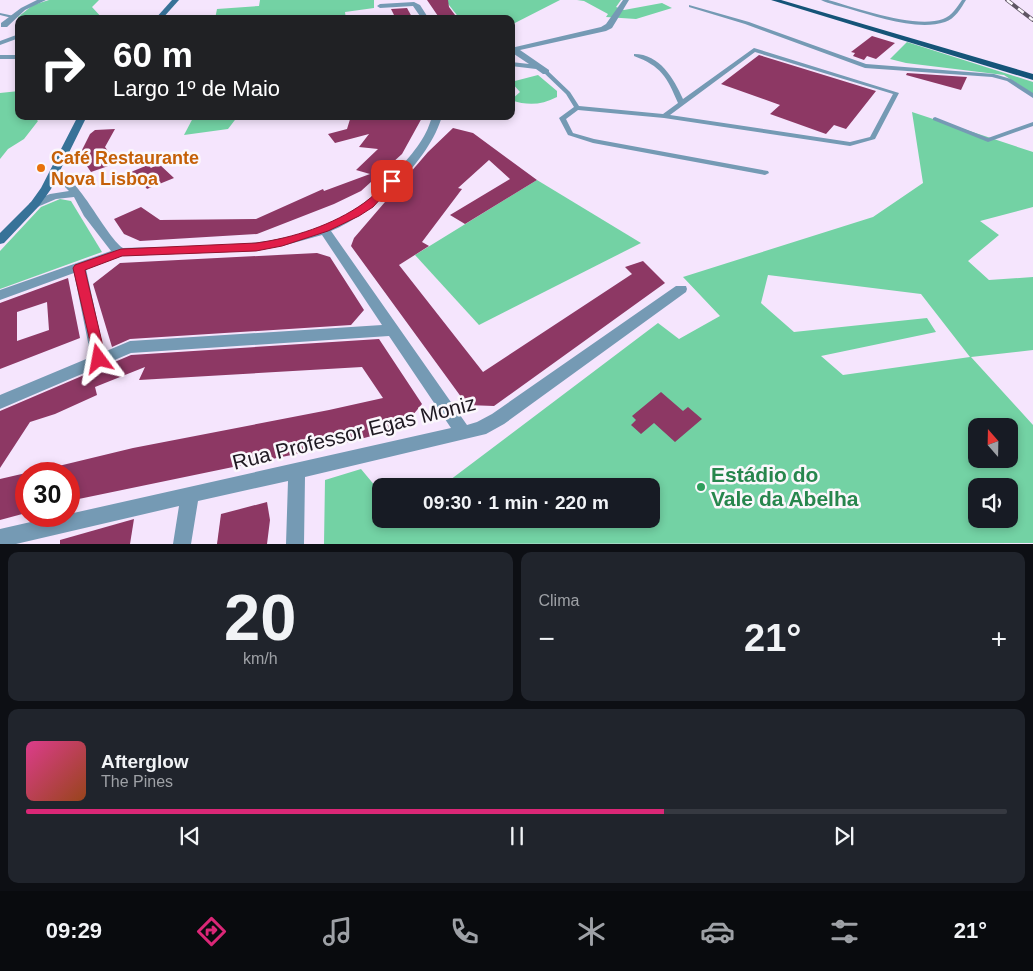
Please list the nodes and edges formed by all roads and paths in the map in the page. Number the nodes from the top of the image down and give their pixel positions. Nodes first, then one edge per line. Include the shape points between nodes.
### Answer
1 (43, 0) edge
2 (176, 0) edge
3 (626, 0) edge
4 (774, 0) edge
5 (823, 0) edge
6 (964, 0) edge
7 (380, 3) edge
8 (691, 6) dead end
9 (0, 14) edge
10 (162, 15) edge
11 (424, 15) edge
12 (12, 17) junction
13 (2, 24) edge
14 (15, 27) edge
15 (15, 38) edge
16 (0, 44) edge
17 (515, 50) edge
18 (515, 53) edge
19 (636, 55) dead end
20 (0, 57) edge
21 (15, 57) edge
22 (515, 65) edge
23 (542, 70) junction
24 (1033, 77) edge
25 (1033, 96) edge
26 (681, 103) junction
27 (577, 108) junction
28 (664, 116) junction
29 (935, 119) dead end
30 (81, 120) edge
31 (435, 120) edge
32 (1033, 124) edge
33 (54, 173) junction
34 (766, 173) dead end
35 (77, 193) junction
36 (35, 204) junction
37 (324, 229) junction
38 (0, 240) edge
39 (121, 252) junction
40 (79, 268) junction
41 (681, 288) dead end
42 (0, 295) edge
43 (392, 330) junction
44 (99, 359) junction
45 (0, 402) edge
46 (463, 433) junction
47 (297, 472) junction
48 (190, 494) junction
49 (0, 538) edge
50 (182, 544) edge
51 (295, 544) edge

1 - 12 street
2 - 10 street
3 - 17 street via 604,29
4 - 24 main road
5 - 6 lane via 925,23 950,18
7 - 11 street via 414,4
8 - 25 lane via 865,66 992,75 1010,80
9 - 12 lane
12 - 13 street
13 - 14 street
15 - 16 lane
18 - 23 street
19 - 26 lane via 648,59 669,74
20 - 21 lane
22 - 23 street
23 - 27 lane via 568,93
26 - 28 lane
26 - 28 lane via 754,50 896,93 873,138 850,144
27 - 28 lane
27 - 34 lane via 562,118 570,134
29 - 32 lane via 988,140
30 - 33 street
31 - 37 street via 420,152 379,196 356,213
33 - 35 street
33 - 36 street
35 - 36 street via 54,196
35 - 39 street via 88,213
36 - 38 street
37 - 39 street via 278,244 256,247
37 - 43 street
39 - 40 street
40 - 42 street
40 - 44 street
41 - 46 street, Rua Professor Egas Moniz via 498,419 480,429
43 - 44 street via 130,347
43 - 46 street
44 - 45 street
46 - 47 street, Rua Professor Egas Moniz
47 - 48 street, Rua Professor Egas Moniz
47 - 51 street
48 - 49 street, Rua Professor Egas Moniz
48 - 50 street

